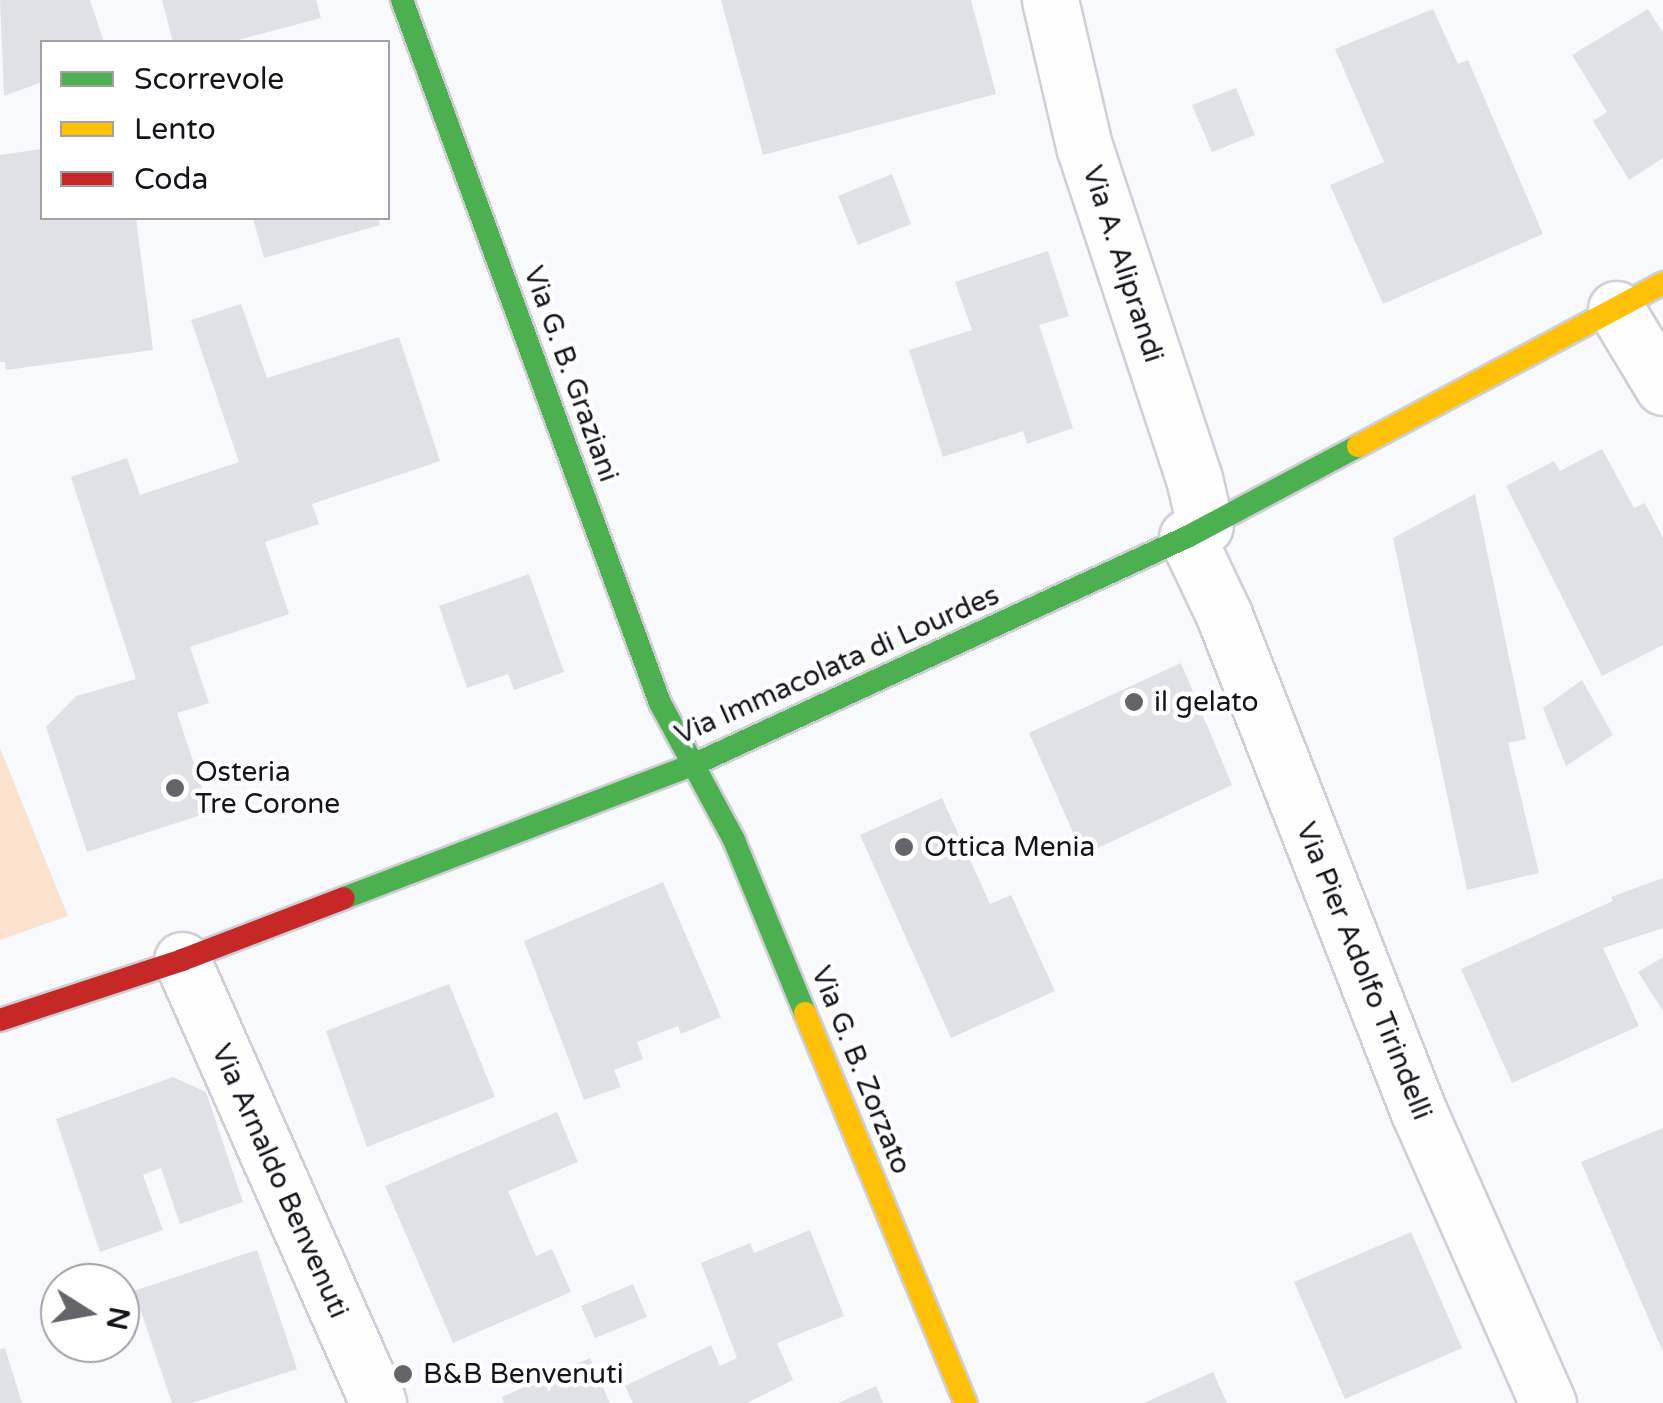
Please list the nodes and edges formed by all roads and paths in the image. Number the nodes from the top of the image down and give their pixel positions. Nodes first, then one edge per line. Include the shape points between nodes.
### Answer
1 (402, 0) edge
2 (1050, 0) edge
3 (1663, 284) edge
4 (1616, 310) junction
5 (1663, 387) edge
6 (1196, 532) junction
7 (693, 765) junction
8 (182, 960) junction
9 (0, 1020) edge
10 (378, 1403) edge
11 (966, 1403) edge
12 (1548, 1403) edge

1 - 7 street, Via G. B. Graziani via 660,704
2 - 6 street, Via A. Aliprandi via 1084,146 1194,478
3 - 4 street, Via Immacolata di Lourdes
4 - 5 street
4 - 6 street, Via Immacolata di Lourdes
6 - 7 street, Via Immacolata di Lourdes
6 - 12 street, Via Pier Adolfo Tirindelli via 1418,1110
7 - 8 street, Via Immacolata di Lourdes
7 - 11 street, Via G. B. Zorzato via 734,840
8 - 9 street, Via Immacolata di Lourdes
8 - 10 street, Via Arnaldo Benvenuti

